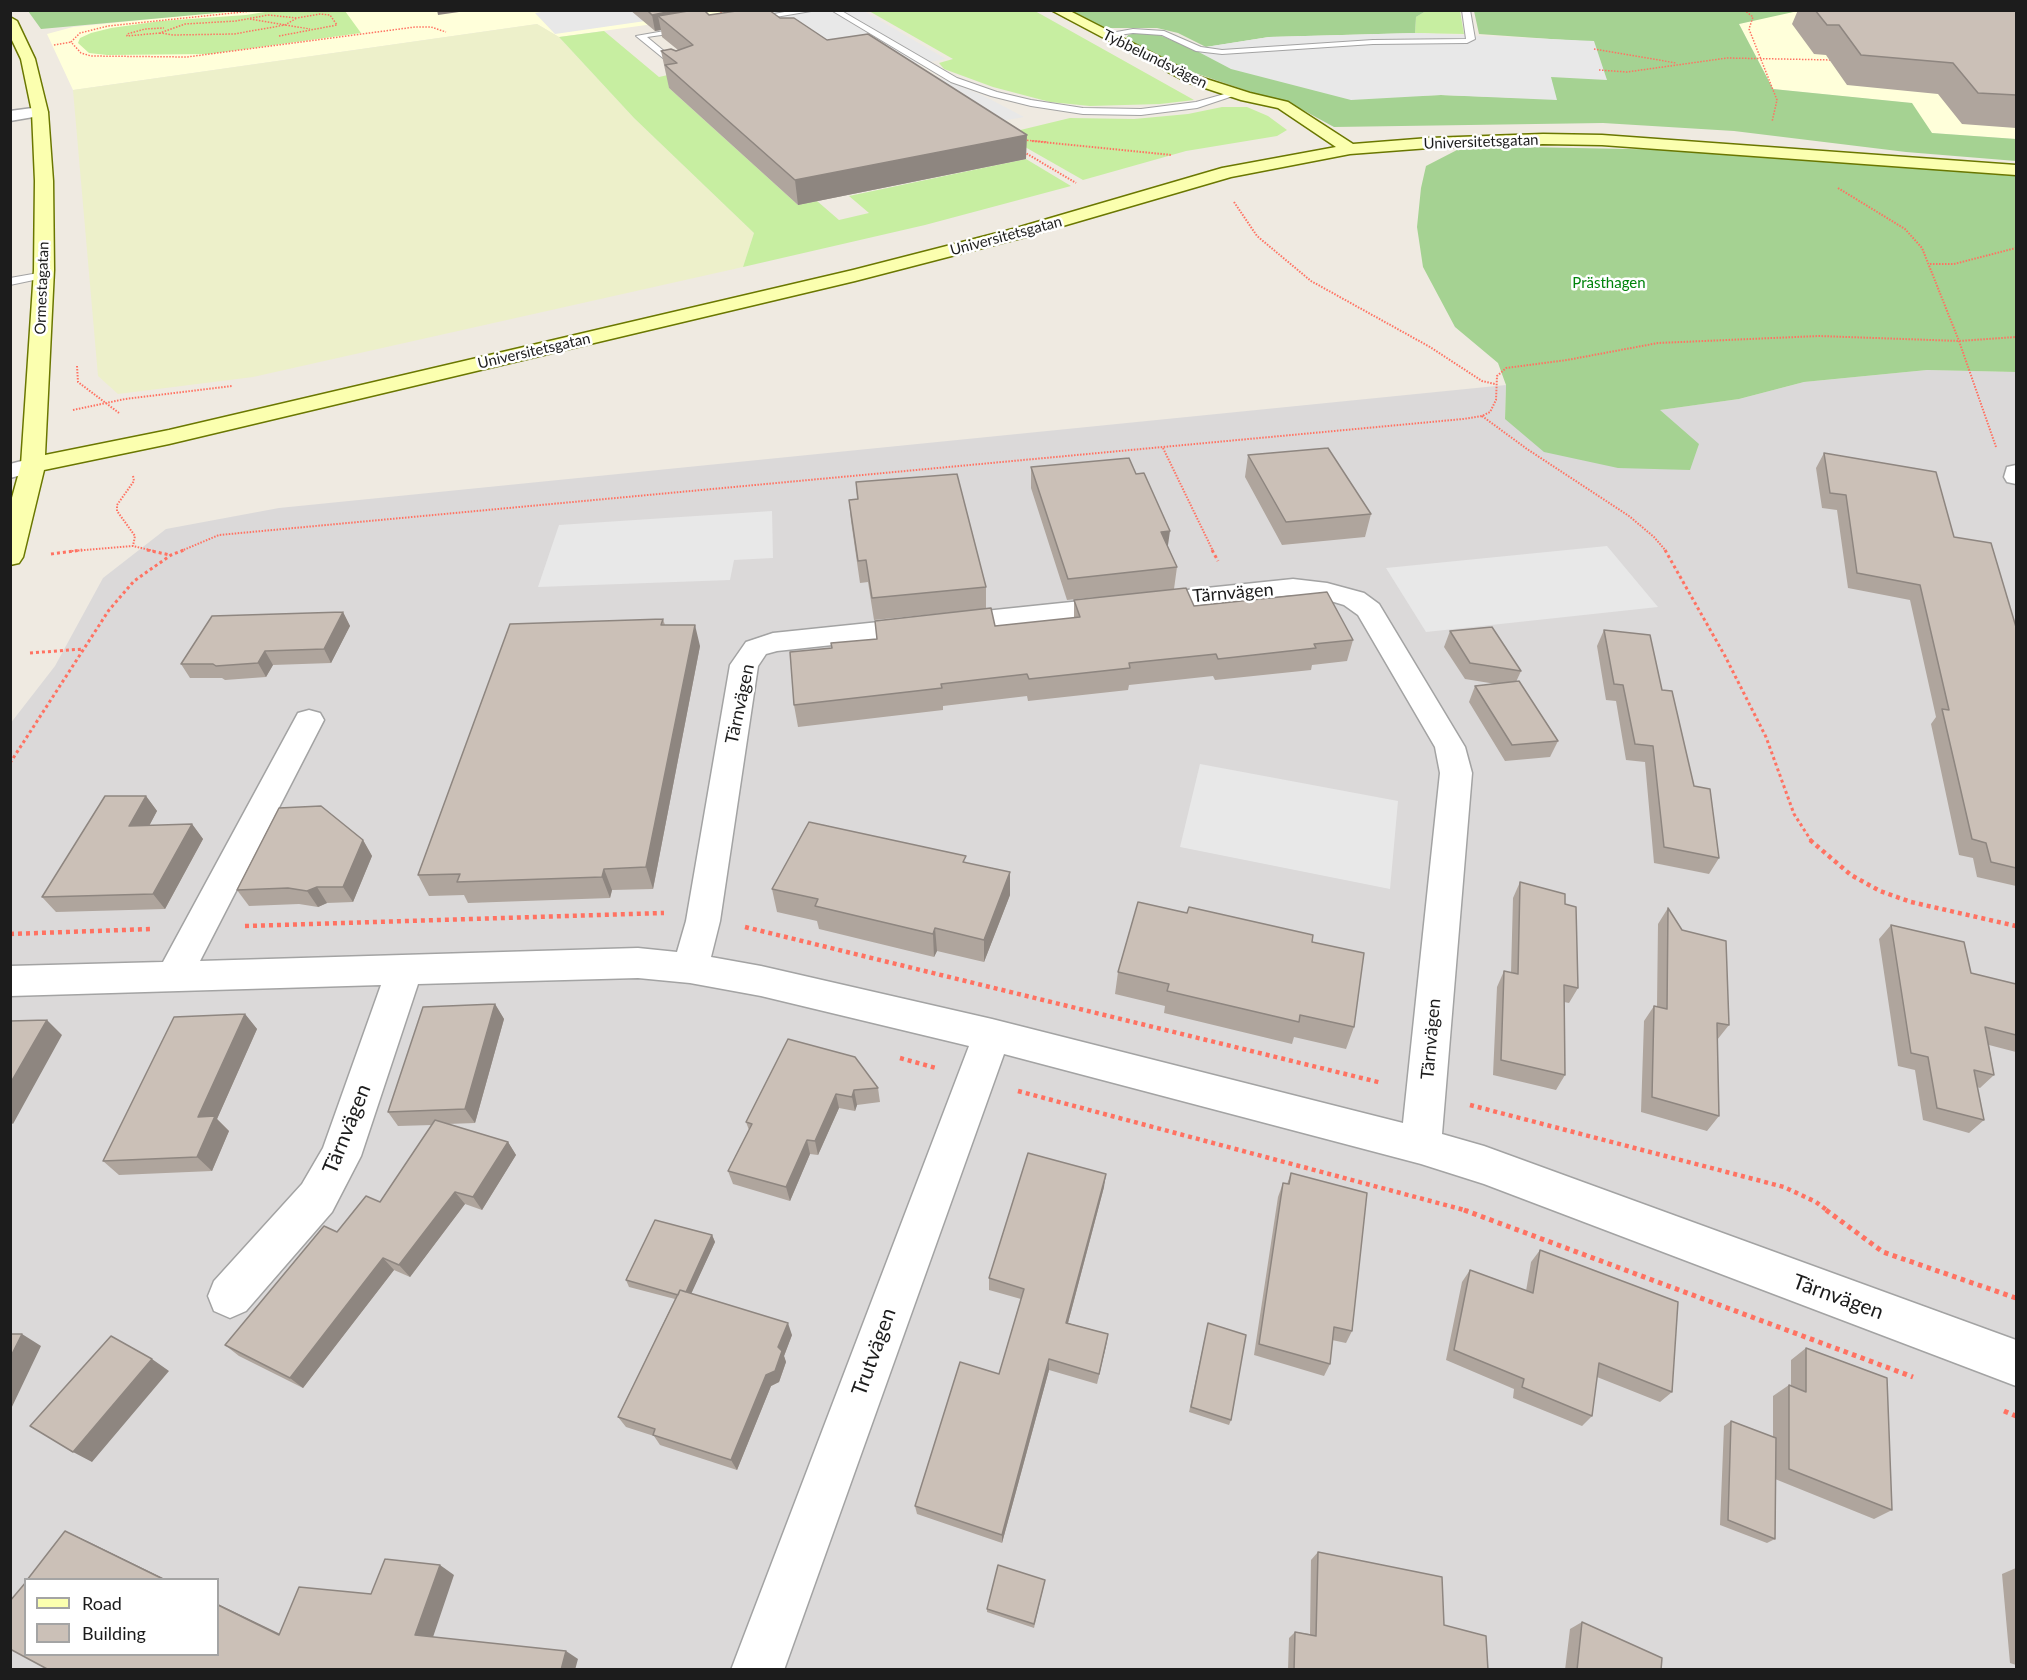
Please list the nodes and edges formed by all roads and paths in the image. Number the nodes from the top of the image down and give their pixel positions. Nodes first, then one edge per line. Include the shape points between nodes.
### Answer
1 (262, 10) edge
2 (325, 10) edge
3 (814, 10) edge
4 (834, 10) edge
5 (1057, 10) edge
6 (1466, 10) edge
7 (1744, 10) edge
8 (321, 14) junction
9 (297, 18) junction
10 (249, 19) junction
11 (746, 20) edge
12 (10, 21) edge
13 (285, 25) junction
14 (699, 27) edge
15 (168, 28) junction
16 (317, 30) junction
17 (446, 32) dead end
18 (160, 33) junction
19 (1104, 35) junction
20 (279, 36) dead end
21 (1594, 50) dead end
22 (1762, 60) junction
23 (1836, 60) dead end
24 (1679, 64) junction
25 (679, 68) edge
26 (1599, 70) dead end
27 (1235, 94) junction
28 (40, 112) junction
29 (10, 116) edge
30 (1771, 127) dead end
31 (1021, 140) dead end
32 (1350, 149) junction
33 (1807, 154) junction
34 (1179, 156) dead end
35 (1033, 158) dead end
36 (2016, 170) edge
37 (1233, 171) junction
38 (1081, 186) dead end
39 (2016, 248) edge
40 (1930, 264) junction
41 (44, 275) junction
42 (10, 282) edge
43 (2016, 337) edge
44 (1959, 341) junction
45 (77, 360) dead end
46 (1495, 384) junction
47 (1482, 416) junction
48 (132, 445) junction
49 (1163, 448) junction
50 (2010, 462) edge
51 (22, 468) edge
52 (2016, 477) edge
53 (133, 546) junction
54 (45, 555) dead end
55 (171, 555) junction
56 (10, 557) edge
57 (1236, 592) junction
58 (84, 649) junction
59 (30, 653) dead end
60 (309, 720) dead end
61 (10, 763) edge
62 (2016, 926) edge
63 (690, 968) junction
64 (405, 969) junction
65 (174, 976) junction
66 (10, 981) edge
67 (992, 1035) junction
68 (896, 1057) dead end
69 (918, 1063) dead end
70 (1036, 1095) dead end
71 (1421, 1146) junction
72 (230, 1296) dead end
73 (2016, 1363) edge
74 (1917, 1378) dead end
75 (1994, 1407) dead end
76 (2016, 1416) edge
77 (757, 1670) edge

1 - 17 path via 108,26 80,33 71,42 81,54 91,56 187,57 415,27
2 - 8 path
3 - 11 lane
4 - 27 lane via 954,80 1030,103 1083,111 1142,112 1181,108
5 - 19 street, Tybbelundsvägen
6 - 19 lane via 1471,39 1467,41 1373,42 1221,52 1199,48 1164,33 1133,31
7 - 22 path via 1753,17 1749,29
8 - 9 path
8 - 16 path via 330,15 337,25
9 - 10 path via 268,15
9 - 13 path
10 - 13 path
10 - 15 path
12 - 28 street, Ormestagatan via 28,59
13 - 16 path
13 - 18 path via 234,34
14 - 25 lane via 640,36
15 - 18 path
15 - 18 path via 145,29 127,36
16 - 20 path
19 - 27 street, Tybbelundsvägen via 1192,79
21 - 24 path
22 - 23 path
22 - 24 path via 1727,58
22 - 30 path via 1778,104
24 - 26 path via 1627,72
27 - 32 street, Tybbelundsvägen via 1283,105
28 - 29 street
28 - 41 street, Ormestagatan
31 - 34 path
32 - 33 street, Universitetsgatan via 1543,139
32 - 37 street, Universitetsgatan
33 - 36 street, Universitetsgatan
33 - 40 path via 1822,176 1835,186 1905,229
35 - 38 path
37 - 46 path via 1248,180 1226,187 1240,213 1257,236 1290,265 1355,308 1430,347 1482,381
37 - 48 street, Universitetsgatan via 1019,233 855,275
39 - 40 path via 1954,264
40 - 44 path
41 - 42 lane
41 - 51 street, Ormestagatan
43 - 44 path
44 - 46 path via 1820,336 1658,343 1514,366 1500,372
44 - 50 path via 1996,447
45 - 48 path via 78,382 131,425
46 - 47 path via 1494,407
47 - 49 path
47 - 62 path via 1629,516 1666,551 1766,737 1794,814 1807,837 1826,856 1880,891
48 - 51 street, Universitetsgatan
48 - 53 path via 134,481 117,505 117,512 135,536
49 - 55 path via 219,535
49 - 57 path
50 - 52 street
51 - 56 street, Ormestagatan
53 - 54 path
53 - 55 path
55 - 58 path via 134,581
57 - 63 street, Tärnvägen via 773,642 756,648 744,665 703,921
57 - 71 street, Tärnvägen via 1293,587 1327,591 1361,604 1369,610 1450,747 1455,773
58 - 59 path
58 - 61 path
60 - 65 street
63 - 64 street, Tärnvägen via 638,963
63 - 67 street, Tärnvägen
64 - 65 street, Tärnvägen
64 - 72 street, Tärnvägen via 341,1155 317,1198
65 - 66 street, Tärnvägen
67 - 71 street, Tärnvägen
67 - 77 street, Trutvägen
68 - 69 path
70 - 74 path via 1451,1205
71 - 73 street, Tärnvägen via 1484,1165
75 - 76 path

